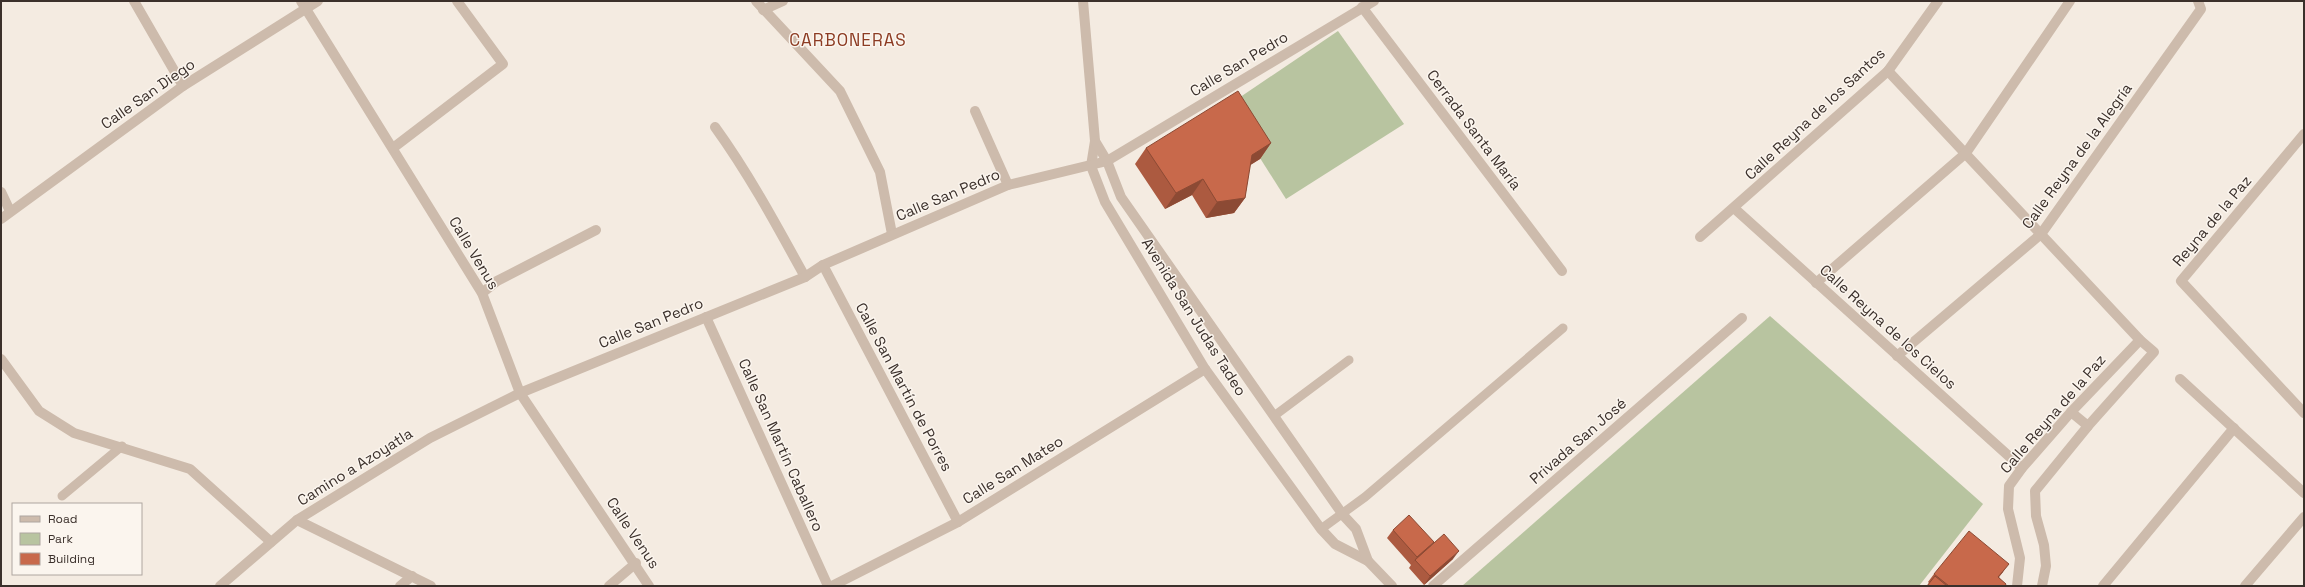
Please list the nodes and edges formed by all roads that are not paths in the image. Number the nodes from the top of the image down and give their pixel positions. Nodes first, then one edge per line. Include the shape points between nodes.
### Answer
1 (134, 1) edge
2 (318, 1) edge
3 (457, 1) edge
4 (756, 1) edge
5 (783, 1) edge
6 (1083, 1) edge
7 (1374, 1) edge
8 (1938, 1) edge
9 (2070, 1) edge
10 (2198, 1) edge
11 (304, 6) edge
12 (1362, 7) junction
13 (763, 10) junction
14 (1888, 71) junction
15 (183, 86) junction
16 (975, 111) dead end
17 (715, 127) dead end
18 (2304, 134) edge
19 (1095, 141) junction
20 (393, 148) junction
21 (1966, 153) junction
22 (1107, 161) junction
23 (1091, 166) junction
24 (1008, 185) junction
25 (1, 192) edge
26 (1735, 209) junction
27 (10, 211) junction
28 (1, 219) edge
29 (596, 230) dead end
30 (892, 234) junction
31 (2041, 234) junction
32 (1700, 237) dead end
33 (823, 265) junction
34 (1562, 271) dead end
35 (805, 277) junction
36 (1816, 283) junction
37 (482, 293) junction
38 (706, 317) junction
39 (1742, 318) dead end
40 (1563, 328) dead end
41 (2140, 340) junction
42 (1897, 356) junction
43 (1, 359) edge
44 (1349, 360) dead end
45 (1205, 369) junction
46 (2180, 379) dead end
47 (520, 394) junction
48 (2071, 412) junction
49 (2304, 413) edge
50 (1274, 416) junction
51 (2088, 426) junction
52 (2234, 428) junction
53 (122, 446) junction
54 (2022, 468) junction
55 (2304, 493) edge
56 (62, 496) dead end
57 (1343, 515) junction
58 (2304, 517) edge
59 (297, 520) junction
60 (958, 522) junction
61 (1321, 529) junction
62 (271, 542) junction
63 (1368, 561) junction
64 (636, 563) junction
65 (412, 576) junction
66 (220, 586) edge
67 (400, 586) edge
68 (431, 586) edge
69 (610, 586) edge
70 (650, 586) edge
71 (828, 586) edge
72 (832, 586) edge
73 (1392, 586) edge
74 (1433, 586) edge
75 (2017, 586) edge
76 (2042, 586) edge
77 (2103, 586) edge
78 (2245, 586) edge

1 - 15 street
2 - 11 street, Calle San Diego
3 - 20 street via 503,64
4 - 13 street
5 - 13 street
6 - 19 street, Avenida San Judas Tadeo
7 - 12 street, Calle San Pedro
8 - 14 street, Calle Reyna de los Santos
9 - 21 street
10 - 31 street, Calle Reyna de la Alegría via 2201,9
11 - 15 street, Calle San Diego
11 - 20 street, Calle Venus
12 - 22 street, Calle San Pedro
12 - 34 street, Cerrada Santa María
13 - 30 street via 840,91 880,172
14 - 21 street
14 - 26 street, Calle Reyna de los Santos
15 - 27 street, Calle San Diego
16 - 24 street
17 - 35 street via 766,207
18 - 49 street, Reyna de la Paz via 2181,282
19 - 22 street, Avenida San Judas Tadeo
19 - 23 street, Avenida San Judas Tadeo
20 - 37 street, Calle Venus
21 - 31 street
21 - 36 street
22 - 23 street, Calle San Pedro
22 - 50 street, Avenida San Judas Tadeo via 1121,197
23 - 24 street, Calle San Pedro
23 - 45 street, Avenida San Judas Tadeo via 1105,202
24 - 30 street, Calle San Pedro
25 - 27 street
26 - 32 street, Calle Reyna de los Santos
26 - 36 street, Calle Reyna de los Cielos
27 - 28 street, Calle San Diego
29 - 37 street via 497,281
30 - 33 street, Calle San Pedro
31 - 41 street
31 - 42 street, Calle Reyna de la Alegría
33 - 35 street, Calle San Pedro
33 - 60 street, Calle San Martín de Porres
35 - 38 street, Calle San Pedro
36 - 42 street, Calle Reyna de los Cielos
37 - 47 street, Calle Venus
38 - 47 street, Calle San Pedro
38 - 71 street, Calle San Martín Caballero
39 - 74 street, Privada San José
40 - 57 lane
41 - 48 street, Calle Reyna de la Paz
41 - 51 street via 2154,352
42 - 54 street, Calle Reyna de los Cielos
43 - 53 street via 40,411 74,433
44 - 50 lane
45 - 60 street, Calle San Mateo
45 - 61 street, Avenida San Judas Tadeo
46 - 52 street
47 - 59 street, Camino a Azoyatla via 430,438
47 - 64 street, Calle Venus
48 - 51 street
48 - 54 street, Calle Reyna de la Paz
50 - 57 street, Avenida San Judas Tadeo
51 - 76 street via 2035,491 2036,516 2044,545 2046,566
52 - 55 street
52 - 77 street
53 - 56 lane
53 - 62 street via 190,469
54 - 75 street, Calle Reyna de la Paz via 2010,486 2008,509 2020,558
57 - 61 lane
57 - 63 street, Avenida San Judas Tadeo via 1356,530
58 - 78 street
59 - 62 street, Camino a Azoyatla
59 - 65 street
60 - 72 street, Calle San Mateo
61 - 63 street, Avenida San Judas Tadeo via 1334,544
62 - 66 street, Camino a Azoyatla
63 - 73 street, Avenida San Judas Tadeo
64 - 69 street
64 - 70 street, Calle Venus
65 - 67 street
65 - 68 street

